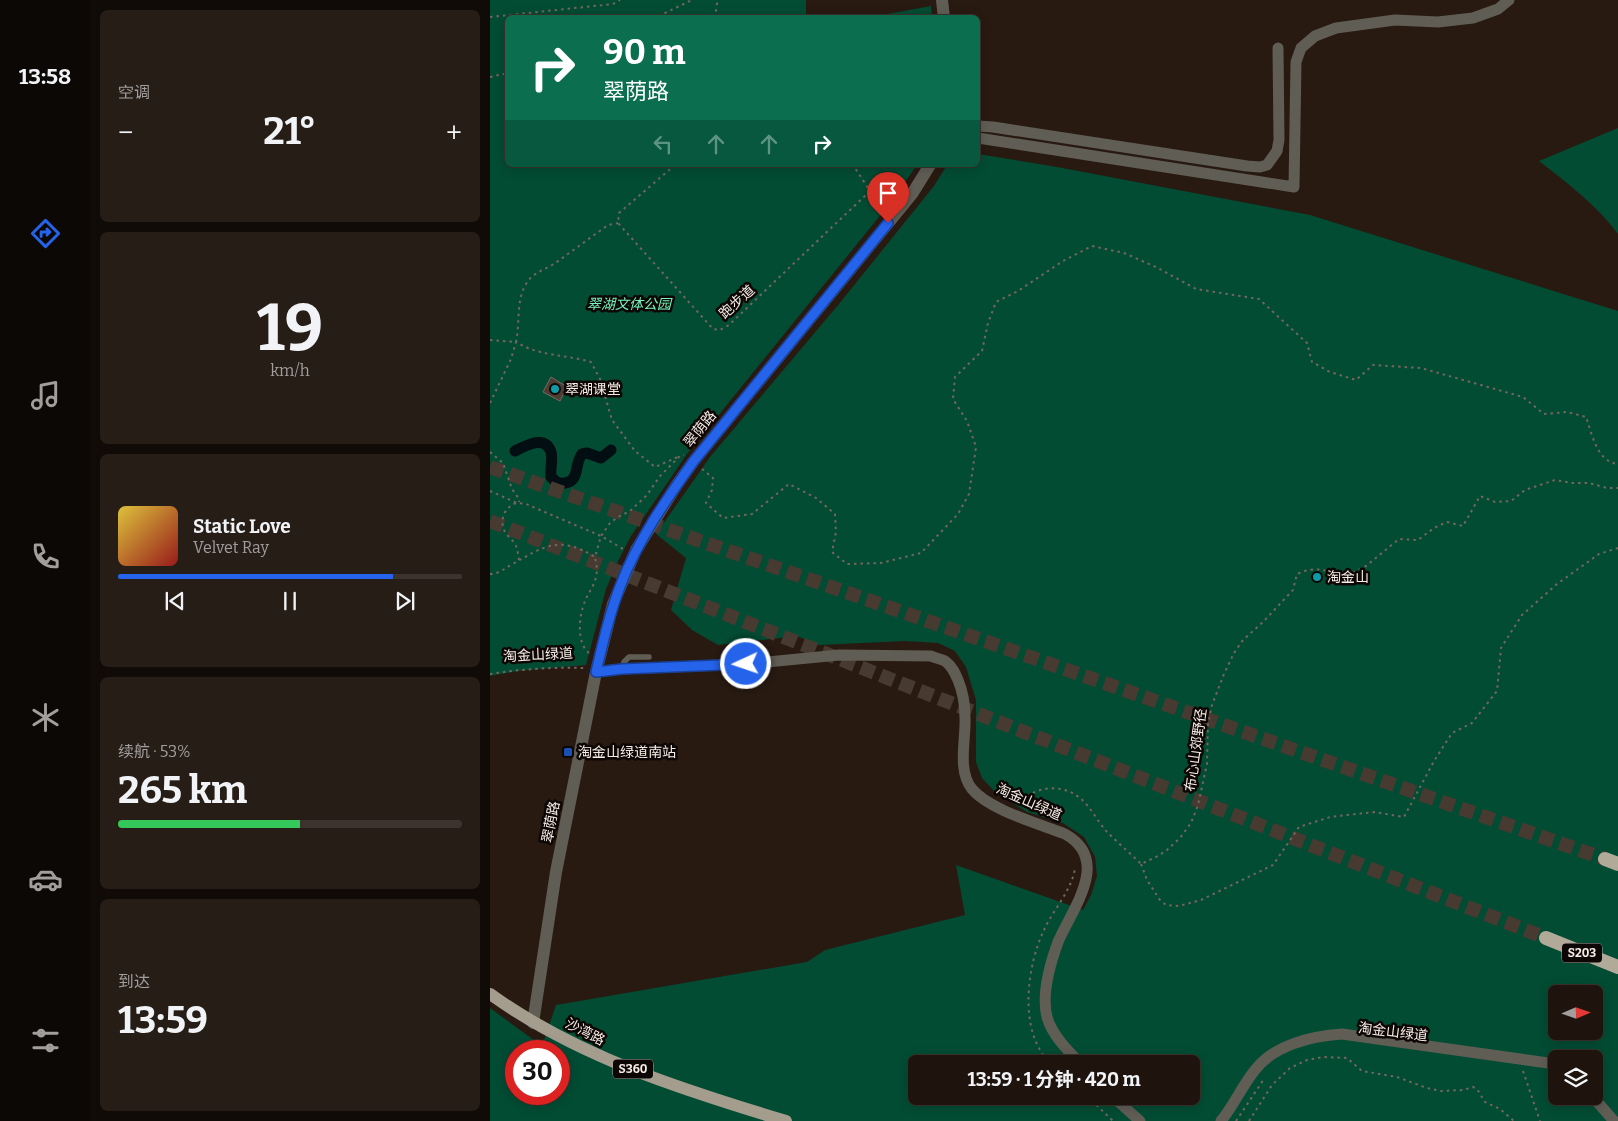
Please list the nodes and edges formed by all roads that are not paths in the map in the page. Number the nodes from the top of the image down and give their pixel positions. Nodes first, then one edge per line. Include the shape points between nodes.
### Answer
1 (942, 0) edge
2 (1509, 0) edge
3 (944, 15) edge
4 (1278, 48) dead end
5 (980, 126) edge
6 (980, 138) edge
7 (929, 167) edge
8 (649, 656) dead end
9 (622, 669) junction
10 (592, 670) junction
11 (1546, 938) tunnel mouth
12 (1618, 967) edge
13 (490, 994) edge
14 (533, 1023) junction
15 (1073, 1055) edge
16 (1548, 1063) edge
17 (1122, 1105) edge
18 (1600, 1105) edge
19 (786, 1121) edge
20 (1140, 1121) edge
21 (1221, 1121) edge
22 (1614, 1121) edge

1 - 3 street
2 - 6 street via 1498,9 1473,18 1438,22 1395,20 1336,28 1315,36 1301,48 1296,62 1294,187
4 - 5 street via 1280,140 1267,165 1260,167
7 - 10 street, 翠荫路 via 912,194 676,486 636,550 621,582
8 - 9 lane via 629,657
9 - 10 street, 淘金山绿道
9 - 15 street, 淘金山绿道 via 746,664 839,655 931,656 944,661 956,674 964,701 964,764 966,778 973,790 999,808 1065,834 1084,851 1086,882 1052,960 1045,1005 1058,1038
10 - 14 street, 翠荫路
11 - 12 highway, S203
13 - 14 main road, 沙湾路 / S360
14 - 19 main road, 沙湾路 / S360 via 608,1060
16 - 21 street, 淘金山绿道 via 1351,1035 1325,1035 1271,1055 1255,1069
17 - 20 street
18 - 22 street

